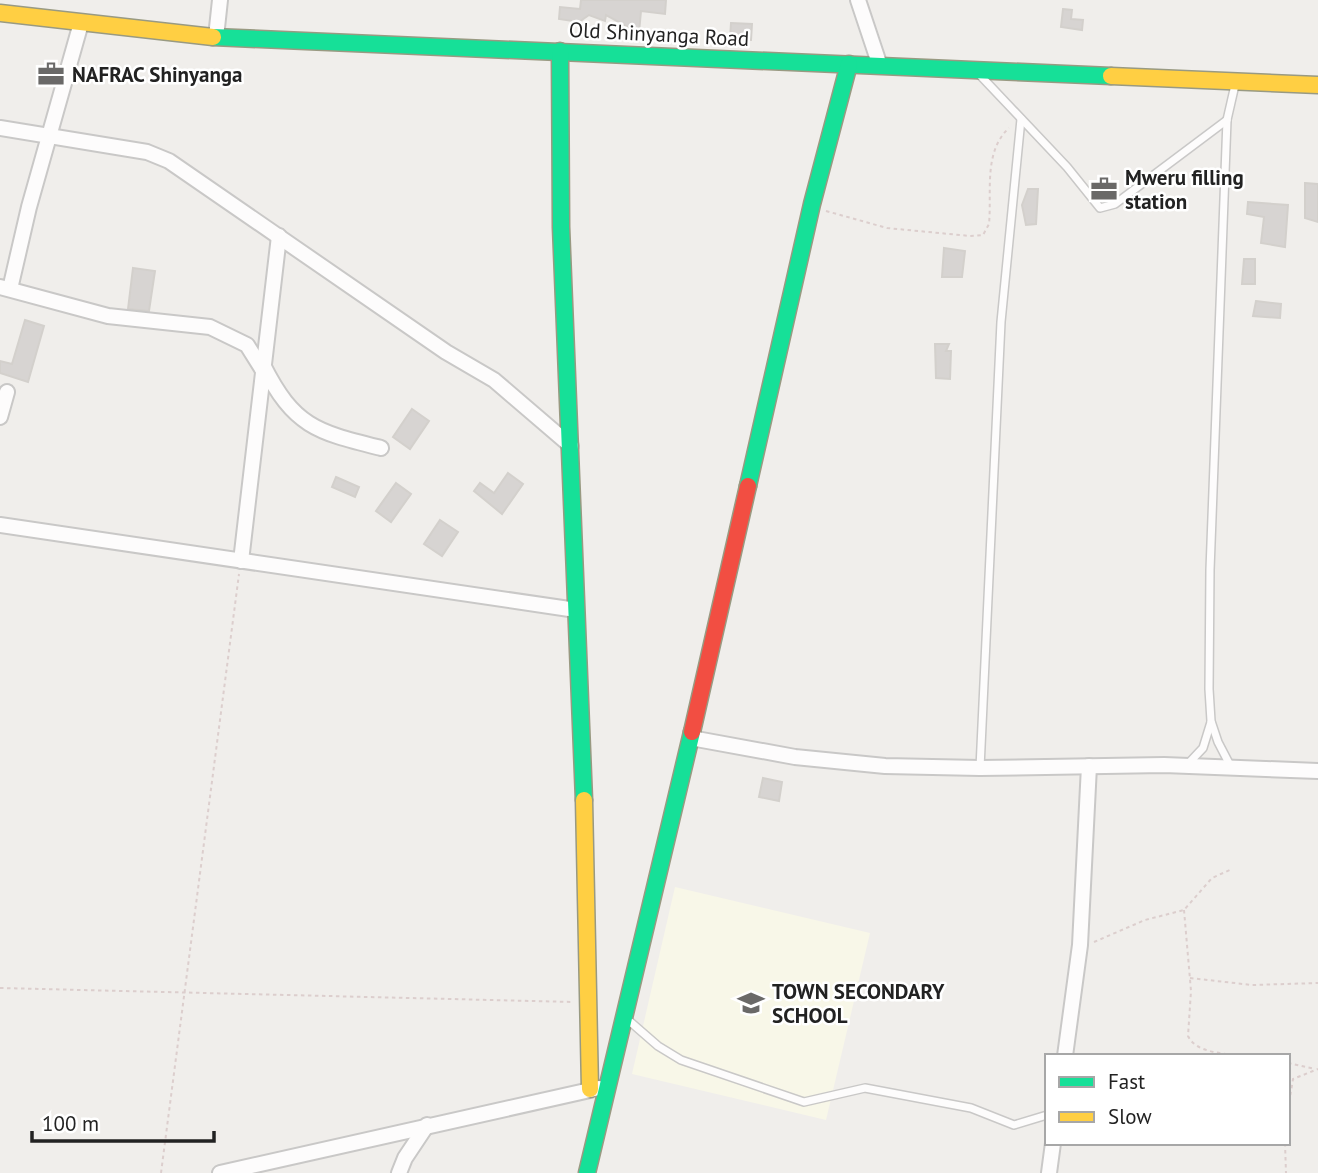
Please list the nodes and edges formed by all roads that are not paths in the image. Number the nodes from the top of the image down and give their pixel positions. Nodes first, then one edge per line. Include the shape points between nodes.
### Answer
1 (220, 0) edge
2 (858, 0) edge
3 (0, 13) edge
4 (81, 23) junction
5 (216, 37) junction
6 (560, 51) junction
7 (849, 64) junction
8 (880, 66) junction
9 (975, 71) junction
10 (1236, 81) junction
11 (1318, 85) edge
12 (1021, 119) junction
13 (1227, 120) junction
14 (0, 128) edge
15 (49, 137) junction
16 (279, 236) junction
17 (5, 288) edge
18 (262, 367) junction
19 (7, 392) dead end
20 (0, 417) edge
21 (571, 446) junction
22 (381, 448) dead end
23 (0, 525) edge
24 (241, 561) junction
25 (576, 610) junction
26 (1211, 721) junction
27 (691, 738) junction
28 (1089, 766) junction
29 (1186, 766) junction
30 (980, 768) junction
31 (1233, 769) junction
32 (1318, 771) edge
33 (624, 1016) junction
34 (1065, 1054) edge
35 (607, 1087) junction
36 (590, 1089) junction
37 (1045, 1116) edge
38 (428, 1125) junction
39 (1053, 1145) edge
40 (265, 1167) edge
41 (220, 1173) edge
42 (399, 1173) edge
43 (587, 1173) edge
44 (1049, 1173) edge

1 - 5 street
2 - 8 street
3 - 4 street, Old Shinyanga Road
4 - 5 street, Old Shinyanga Road
4 - 15 street
5 - 6 street, Old Shinyanga Road
6 - 7 street, Old Shinyanga Road
6 - 21 street via 561,227
7 - 8 street, Old Shinyanga Road
7 - 27 street via 812,204
8 - 9 street, Old Shinyanga Road
9 - 10 street, Old Shinyanga Road
9 - 12 lane
10 - 11 street, Old Shinyanga Road
10 - 13 lane
12 - 13 lane via 1074,175 1093,203 1104,208
12 - 30 lane via 1001,322
13 - 26 lane via 1210,570
14 - 15 street
15 - 16 street via 157,155 200,179
15 - 17 street
16 - 18 street
16 - 21 street via 494,380
17 - 18 street via 108,316 210,327 247,345
18 - 22 street via 282,401 302,421
18 - 24 street
19 - 20 street
21 - 25 street
23 - 24 street
24 - 25 street
25 - 36 street
26 - 29 lane via 1203,748
26 - 31 lane
27 - 30 street via 831,762
27 - 33 street
28 - 29 street
28 - 30 street
28 - 34 street via 1080,945
29 - 31 street
31 - 32 street
33 - 35 street
33 - 37 lane via 681,1060 804,1102 865,1088 971,1108 1014,1125
35 - 36 street
35 - 43 street
36 - 38 street
38 - 40 street
38 - 42 street
39 - 44 street
40 - 41 street

